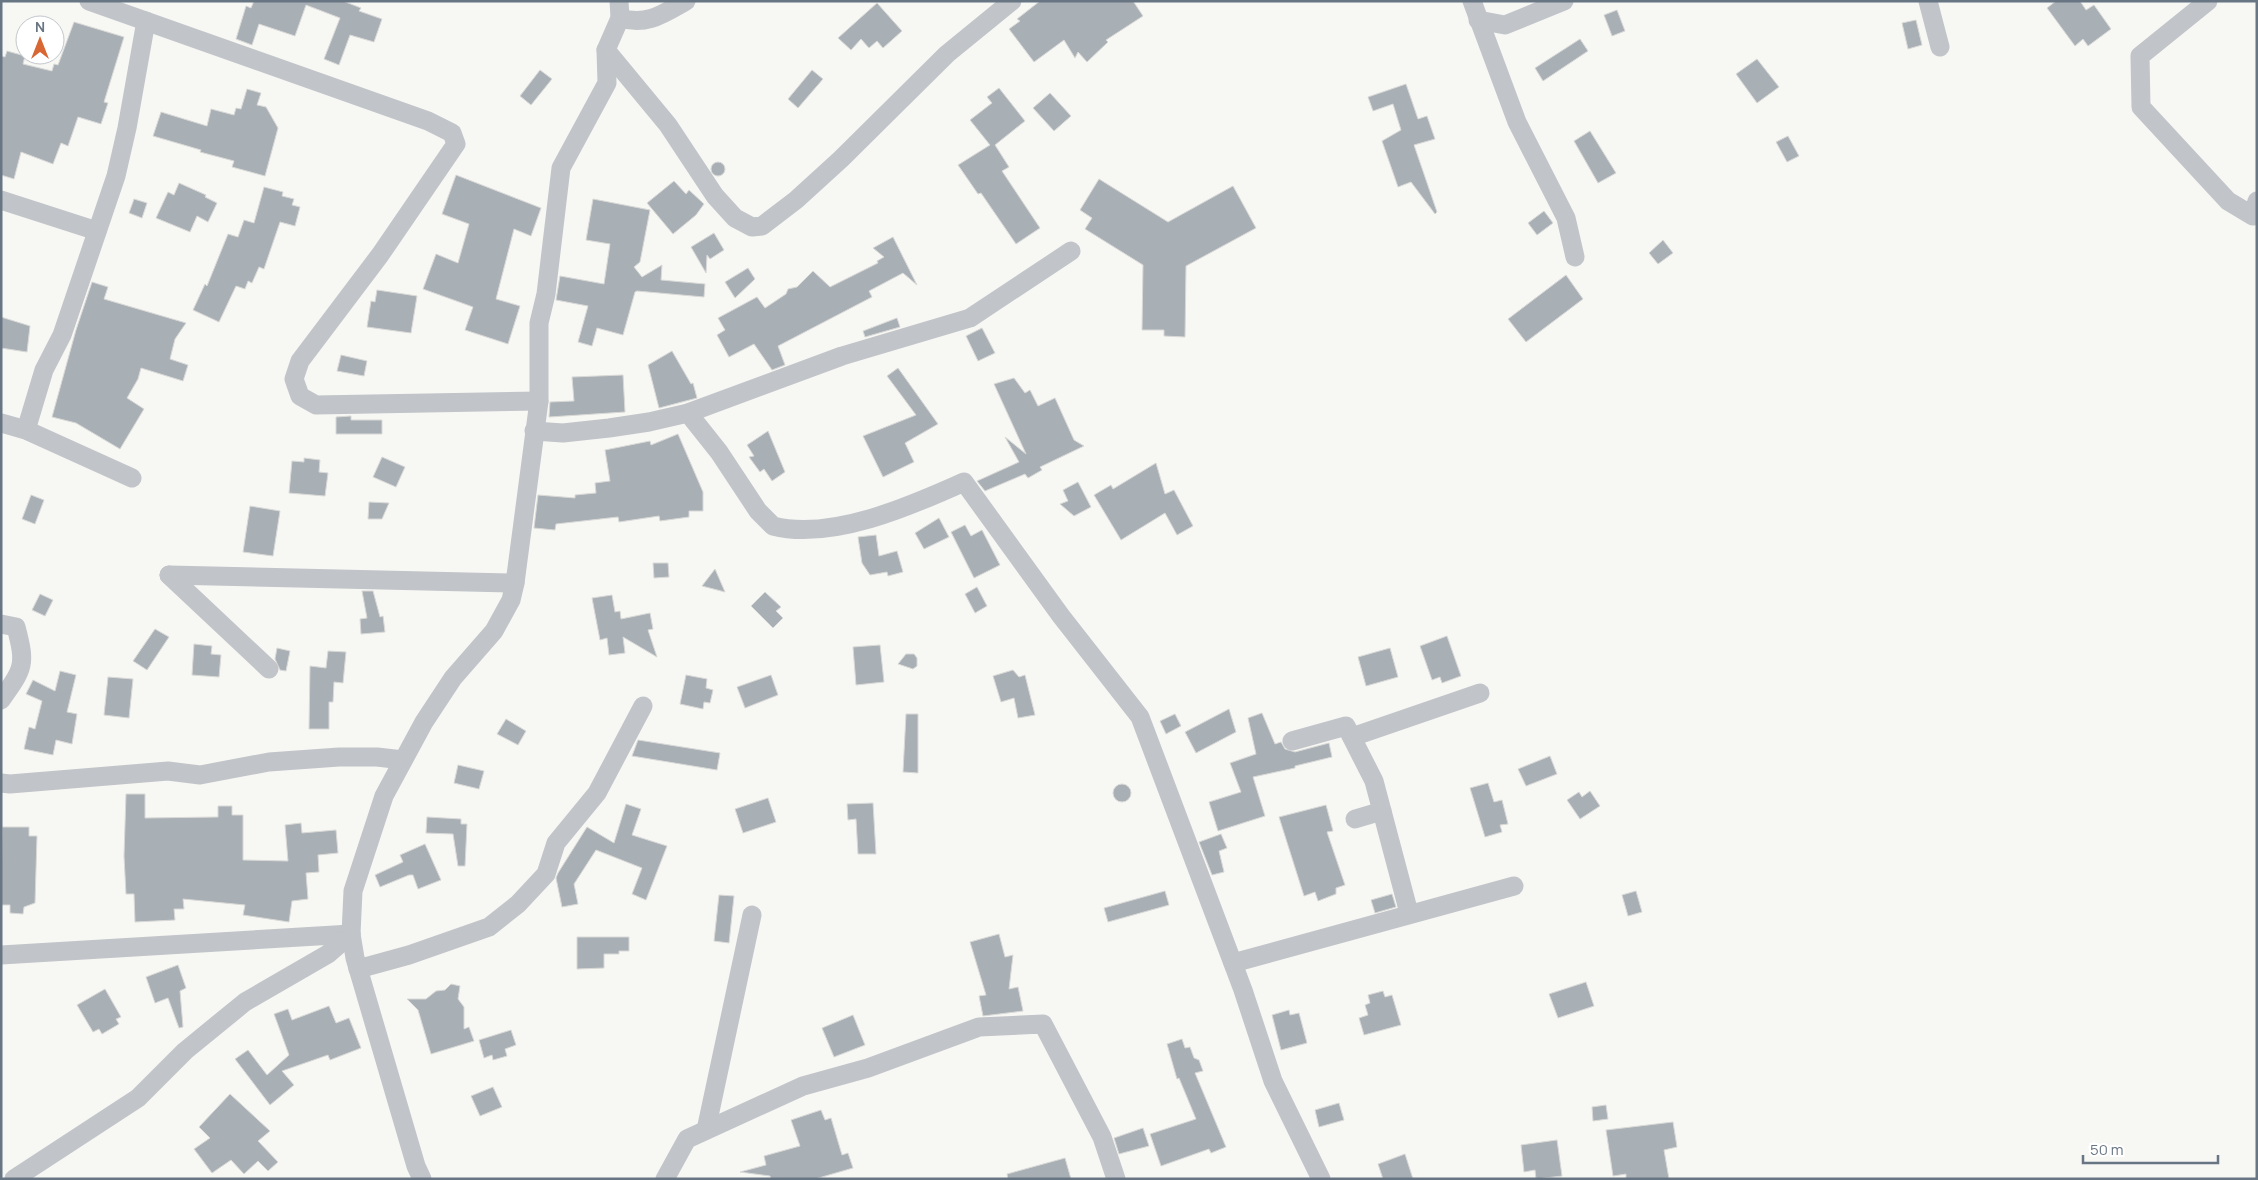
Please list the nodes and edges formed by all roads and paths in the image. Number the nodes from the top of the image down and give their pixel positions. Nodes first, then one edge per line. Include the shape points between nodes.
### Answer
1 (89, 1) edge
2 (686, 1) edge
3 (1012, 1) edge
4 (1472, 1) edge
5 (1564, 1) edge
6 (1928, 1) edge
7 (2208, 1) edge
8 (620, 9) edge
9 (1478, 20) junction
10 (146, 21) junction
11 (1940, 47) dead end
12 (606, 50) junction
13 (1, 200) edge
14 (2257, 201) edge
15 (97, 231) junction
16 (1071, 251) dead end
17 (1575, 257) dead end
18 (538, 401) junction
19 (688, 413) junction
20 (1, 423) edge
21 (26, 430) junction
22 (534, 431) junction
23 (132, 478) dead end
24 (515, 584) junction
25 (1, 624) edge
26 (269, 669) dead end
27 (1480, 693) dead end
28 (1, 700) edge
29 (643, 706) dead end
30 (1349, 731) junction
31 (1292, 741) dead end
32 (403, 760) junction
33 (1, 783) edge
34 (1382, 811) junction
35 (1355, 819) dead end
36 (1514, 886) dead end
37 (1409, 913) junction
38 (752, 915) dead end
39 (351, 934) junction
40 (328, 954) junction
41 (1, 955) edge
42 (357, 963) junction
43 (1233, 963) junction
44 (706, 1130) junction
45 (415, 1175) edge
46 (14, 1179) edge
47 (665, 1179) edge
48 (1116, 1179) edge
49 (1321, 1179) edge

1 - 10 street
2 - 8 street via 647,21 634,22
3 - 12 street via 947,54 834,166 762,226 752,227 735,218 715,196 668,125
4 - 9 street
5 - 9 street via 1505,26
6 - 11 street
7 - 14 street via 2140,56 2141,107 2228,201 2253,216
8 - 12 street
9 - 17 street via 1517,122 1566,218
10 - 15 street via 128,128
10 - 18 street via 428,121 452,134 456,144 380,255 300,361 294,379 300,396 316,405
12 - 18 street via 607,83 561,168 540,323
13 - 15 street
15 - 21 street via 62,336 44,370
16 - 19 street via 970,318 842,356
18 - 22 street
19 - 22 street via 609,428 563,433
19 - 43 street via 719,452 758,511 768,523 777,527 804,528 862,521 964,482 1140,718
20 - 21 street
21 - 23 street
22 - 24 street
24 - 26 street via 170,575
24 - 32 street via 511,600 494,631 453,678
25 - 28 street via 16,627 23,655 18,676
27 - 30 street
29 - 42 street via 597,793 556,843 546,874 518,904 489,927 409,955
30 - 31 street
30 - 34 street via 1374,781
32 - 33 street via 339,757 269,762 200,775 168,772
32 - 39 street via 384,796 353,890
34 - 35 street
34 - 37 street
36 - 37 street
37 - 43 street
38 - 44 street
39 - 40 street
39 - 41 street
39 - 42 street
40 - 42 street
40 - 46 street via 245,1002 185,1051 138,1098
42 - 45 street
43 - 49 street via 1273,1081
44 - 47 street via 687,1139
44 - 48 street via 803,1086 868,1068 979,1027 1043,1024 1102,1137

